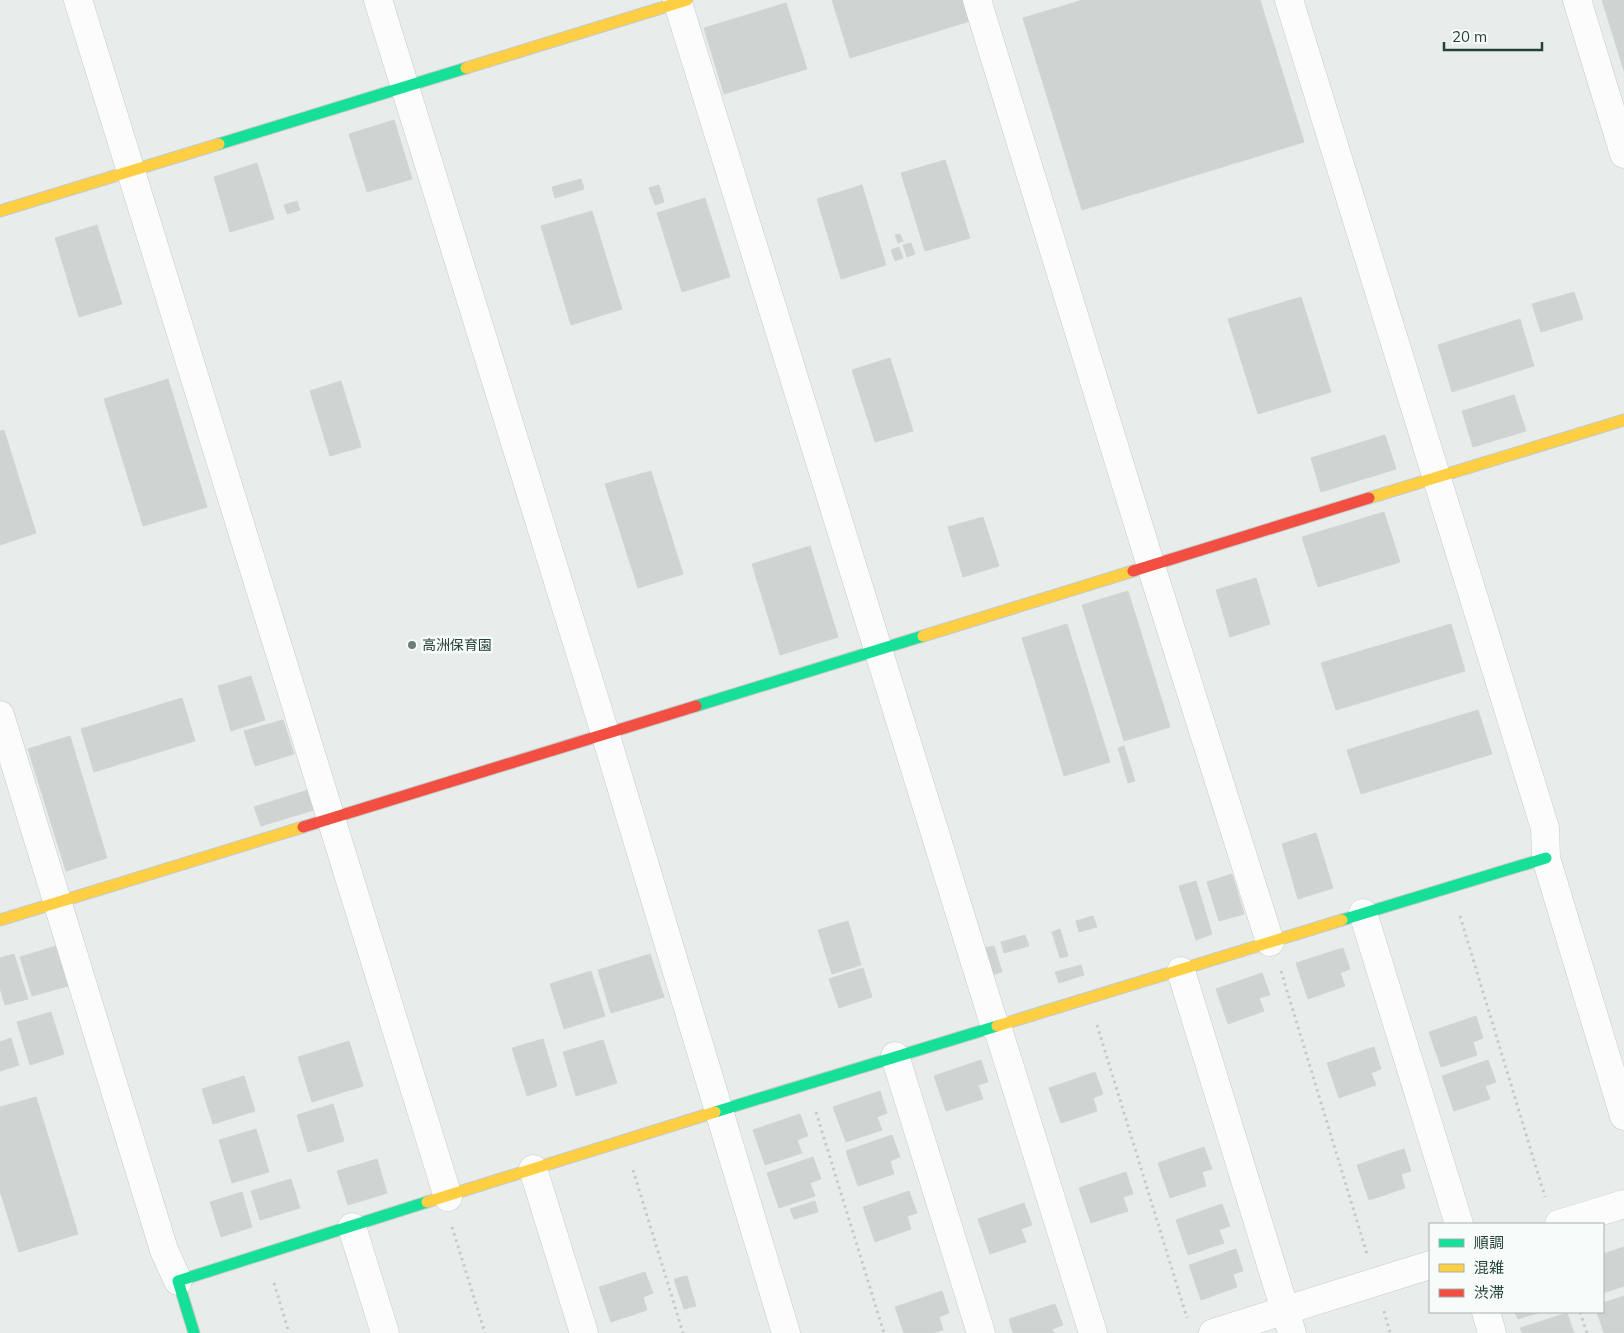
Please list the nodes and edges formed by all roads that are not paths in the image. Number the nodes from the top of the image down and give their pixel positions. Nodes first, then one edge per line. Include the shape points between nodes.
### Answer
1 (78, 0) edge
2 (378, 0) edge
3 (977, 0) edge
4 (1289, 0) edge
5 (1577, 0) edge
6 (680, 1) edge
7 (404, 87) junction
8 (1624, 154) edge
9 (130, 171) junction
10 (0, 211) edge
11 (1624, 420) edge
12 (1435, 478) junction
13 (1151, 566) junction
14 (878, 650) junction
15 (0, 715) edge
16 (604, 733) junction
17 (331, 818) junction
18 (1546, 858) junction
19 (58, 902) junction
20 (1363, 913) junction
21 (0, 920) edge
22 (1270, 942) junction
23 (1181, 970) junction
24 (996, 1027) junction
25 (895, 1056) junction
26 (720, 1110) junction
27 (1624, 1116) edge
28 (533, 1169) junction
29 (445, 1197) junction
30 (1624, 1204) edge
31 (1553, 1214) edge
32 (1459, 1223) edge
33 (352, 1227) junction
34 (1429, 1266) edge
35 (178, 1282) junction
36 (1486, 1313) edge
37 (1289, 1322) edge
38 (1201, 1329) edge
39 (194, 1333) edge
40 (385, 1333) edge
41 (584, 1333) edge
42 (786, 1333) edge
43 (981, 1333) edge
44 (1093, 1333) edge
45 (1492, 1333) edge

1 - 9 street
2 - 7 street
3 - 13 street
4 - 12 street
5 - 8 street
6 - 7 street
6 - 14 street
7 - 9 street
7 - 16 street
9 - 10 street
9 - 17 street
11 - 12 street
12 - 13 street
12 - 18 street via 1545,828
13 - 14 street
13 - 22 street
14 - 16 street
14 - 24 street
15 - 19 street
16 - 17 street
16 - 26 street
17 - 19 street
17 - 29 street
18 - 20 street
18 - 27 street
19 - 21 street
19 - 35 street via 164,1250
20 - 22 street
20 - 32 street
22 - 23 street
23 - 24 street
23 - 37 street
24 - 25 street
24 - 44 street
25 - 26 street
25 - 43 street
26 - 28 street
26 - 42 street
28 - 29 street
28 - 41 street
29 - 33 street
30 - 31 street
33 - 35 street
33 - 40 street
34 - 37 street via 1375,1283
35 - 39 street
36 - 45 street
37 - 38 street

